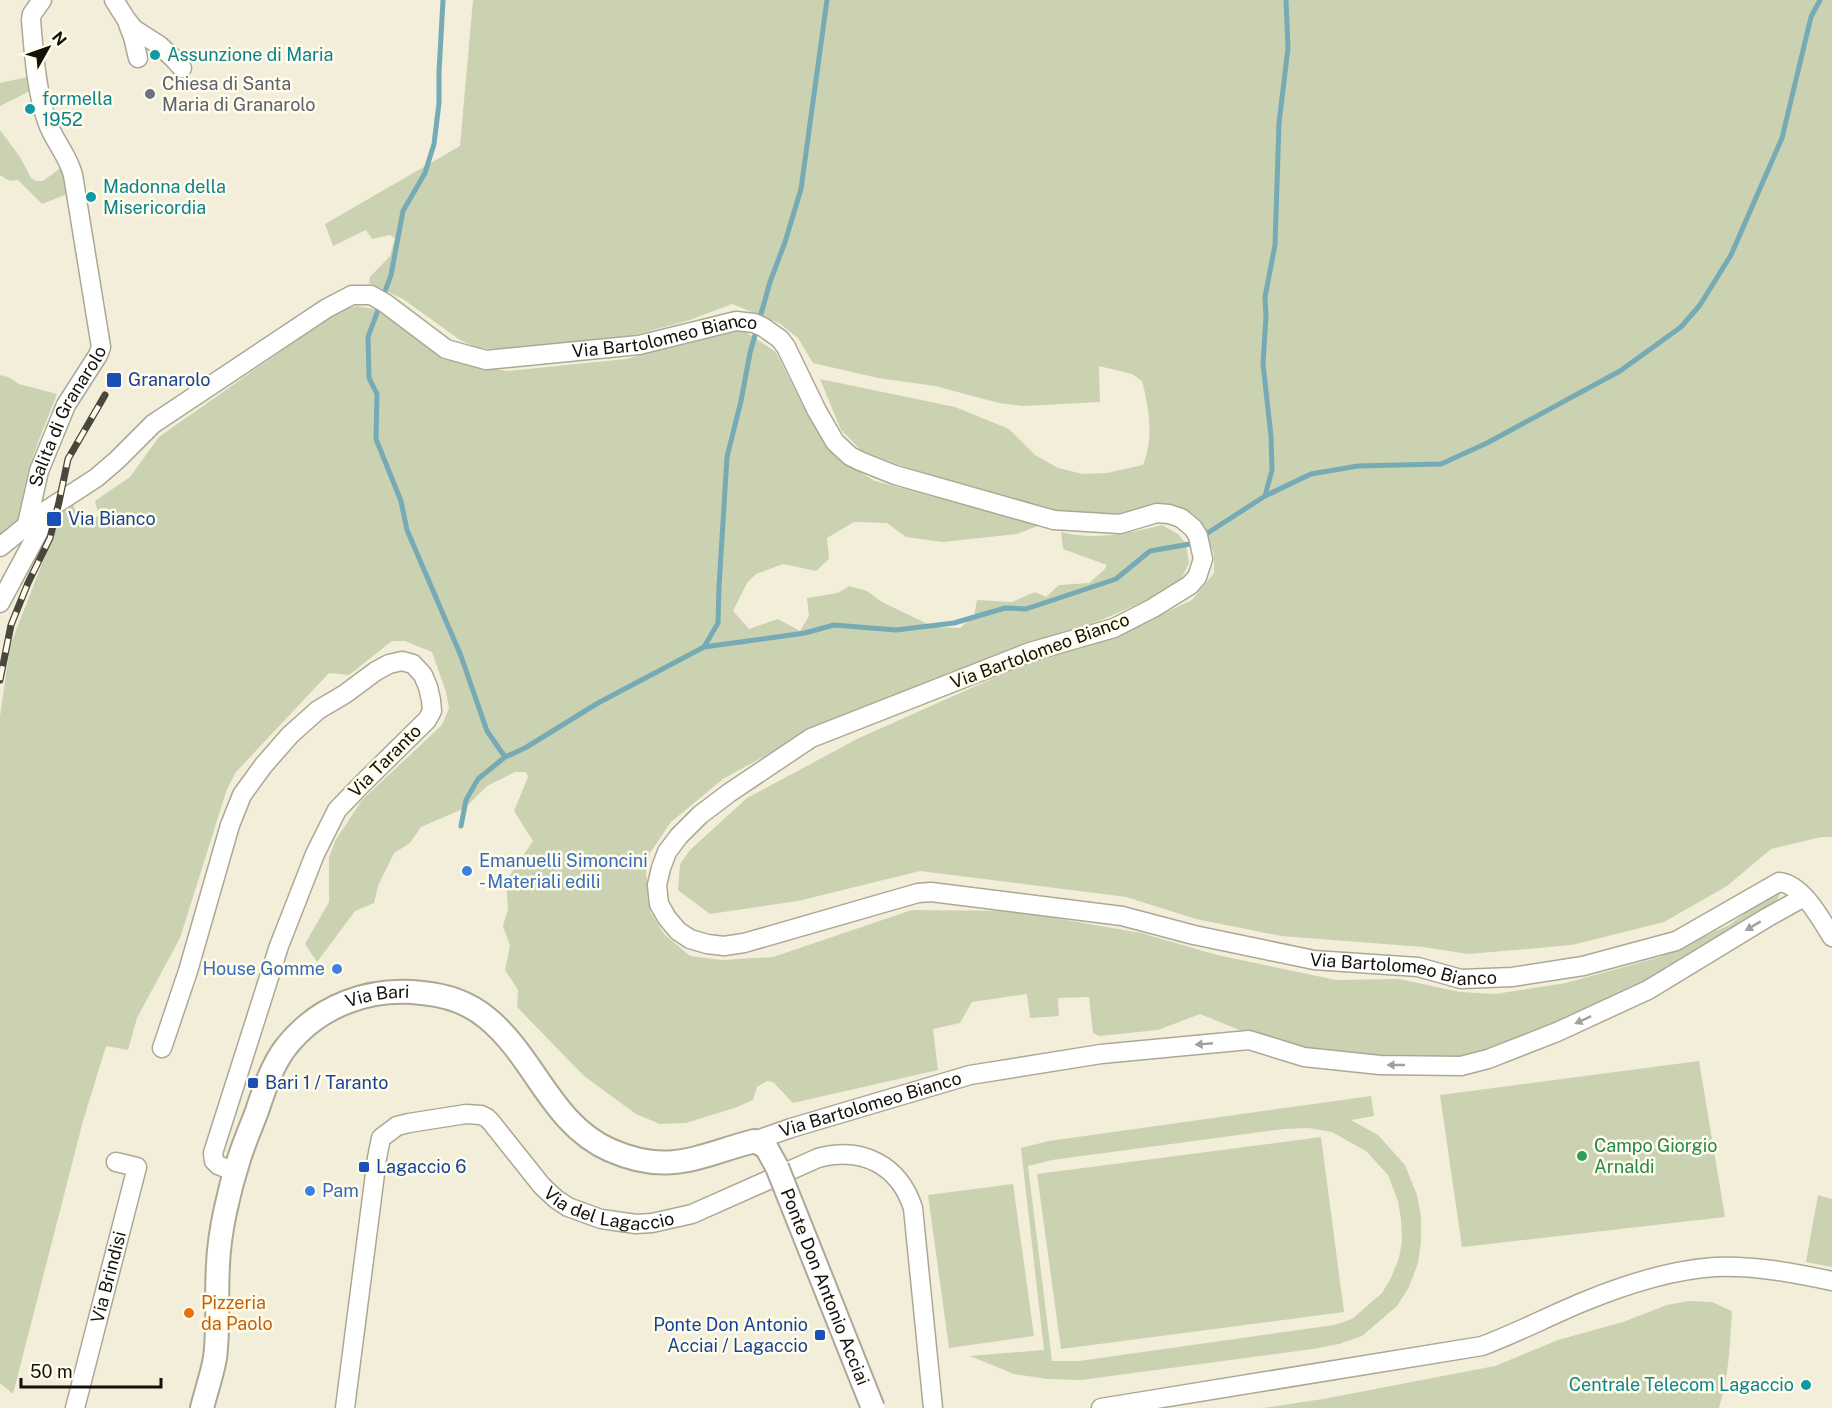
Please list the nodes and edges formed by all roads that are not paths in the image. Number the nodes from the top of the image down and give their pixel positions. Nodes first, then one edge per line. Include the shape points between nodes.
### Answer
1 (42, 0) edge
2 (114, 0) edge
3 (126, 19) junction
4 (138, 58) dead end
5 (182, 68) dead end
6 (42, 513) junction
7 (27, 524) junction
8 (0, 547) edge
9 (0, 603) edge
10 (1804, 897) junction
11 (1832, 937) edge
12 (162, 1048) dead end
13 (754, 1141) junction
14 (116, 1162) dead end
15 (235, 1172) junction
16 (1832, 1281) edge
17 (75, 1408) edge
18 (201, 1408) edge
19 (345, 1408) edge
20 (873, 1408) edge
21 (933, 1408) edge
22 (1101, 1408) edge

1 - 7 street, Salita di Granarolo via 31,20 38,90 48,124 73,175 101,347 66,405 43,460
2 - 3 street
3 - 4 street
3 - 5 street
6 - 7 street, Via Bartolomeo Bianco
6 - 9 street, Salita di Granarolo via 42,525
6 - 10 street, Via Bartolomeo Bianco via 96,478 153,424 352,295 378,298 446,349 486,360 639,345 745,321 780,339 817,411 835,441 850,456 895,475 1054,520 1120,524 1157,513 1169,514 1193,528 1203,559 1197,577 1182,592 1114,628 1030,652 811,738 729,793 679,836 661,868 657,885 659,904 678,931 690,939 724,946 744,943 932,892 1122,916 1314,960 1418,966 1461,979 1512,977 1583,966 1676,941 1775,883 1789,884
7 - 8 street, Via Bartolomeo Bianco
10 - 11 street, Via Bartolomeo Bianco
10 -> 13 street, Via Bartolomeo Bianco via 1648,990 1557,1032 1461,1066 1380,1065 1304,1057 1249,1040 1101,1054 970,1075
12 - 15 street, Via Taranto via 242,795 290,735 318,711 389,664 413,664 428,687 432,711 337,810 315,854 279,946 213,1153 218,1165
13 - 15 street, Via Bari via 669,1164 642,1161 612,1151 590,1139 565,1117 518,1052 481,1014 437,994 388,991 356,998 330,1010 305,1027 285,1048
13 - 20 street, Ponte Don Antonio Acciai, bridge via 766,1147 773,1158
14 - 17 street, Via Brindisi via 137,1167
15 - 18 street, Via Bari via 218,1263 215,1360
16 - 22 street via 1754,1269 1692,1270 1623,1286 1482,1346
19 - 21 street, Via del Lagaccio via 381,1138 397,1126 466,1114 481,1115 491,1122 556,1199 594,1217 619,1222 652,1223 692,1214 833,1154 848,1153 872,1160 905,1188 913,1208

